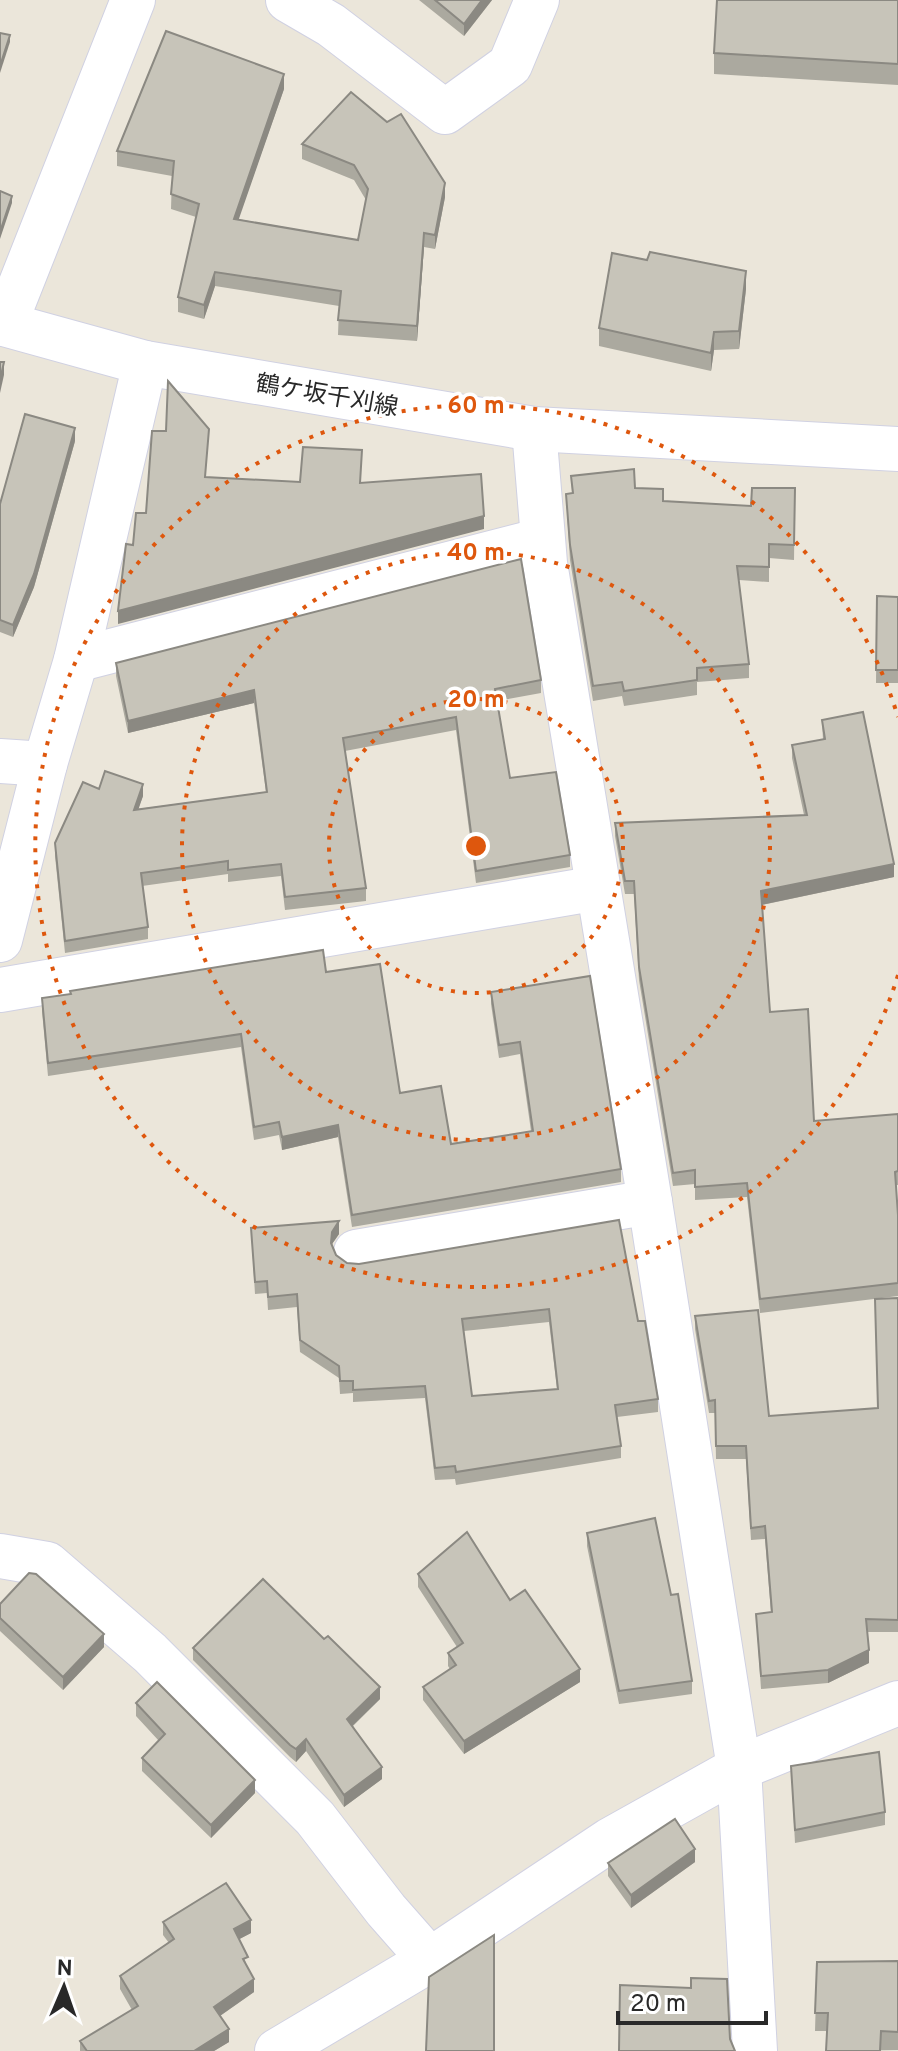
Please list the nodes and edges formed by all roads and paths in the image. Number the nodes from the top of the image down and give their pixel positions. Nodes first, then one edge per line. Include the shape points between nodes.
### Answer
1 (133, 0) edge
2 (288, 0) edge
3 (537, 0) edge
4 (2, 323) edge
5 (145, 363) junction
6 (534, 429) junction
7 (898, 449) edge
8 (542, 540) junction
9 (76, 660) junction
10 (0, 761) edge
11 (45, 764) junction
12 (598, 888) junction
13 (0, 940) edge
14 (0, 990) edge
15 (650, 1202) junction
16 (356, 1252) dead end
17 (0, 1556) edge
18 (898, 1703) edge
19 (739, 1768) junction
20 (430, 1960) junction
21 (277, 2051) edge
22 (755, 2051) edge

1 - 4 street
2 - 3 street via 331,25 445,112 510,65
4 - 5 street, 鶴ケ坂千刈線
5 - 6 street, 鶴ケ坂千刈線
5 - 9 street
6 - 7 street, 鶴ケ坂千刈線
6 - 8 street
8 - 9 street
8 - 12 street
9 - 11 street
10 - 11 street
11 - 13 street
12 - 14 street
12 - 15 street
15 - 16 street
15 - 19 street
17 - 20 street via 47,1564 150,1653 315,1818
18 - 19 street
19 - 20 street via 610,1840
19 - 22 street
20 - 21 street

